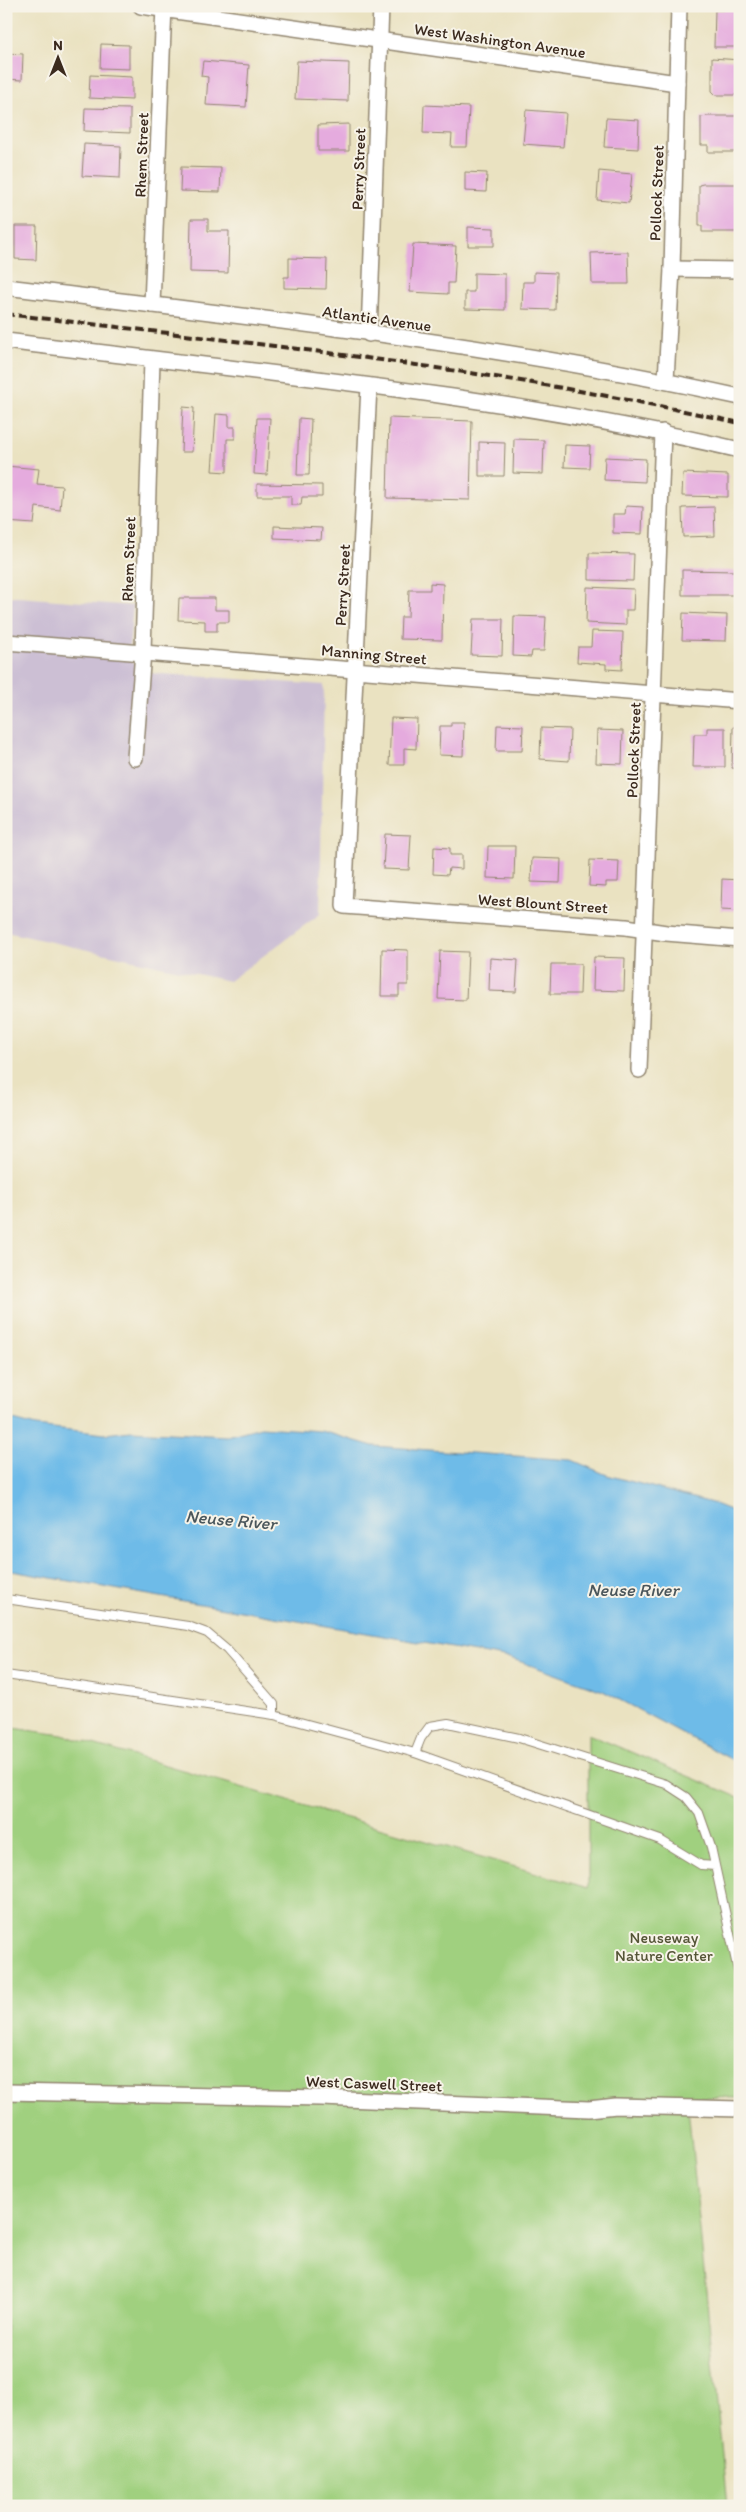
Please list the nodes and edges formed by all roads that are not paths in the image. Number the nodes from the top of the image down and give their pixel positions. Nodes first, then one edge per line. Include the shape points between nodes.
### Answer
1 (141, 6) edge
2 (381, 6) edge
3 (679, 6) edge
4 (164, 8) edge
5 (380, 41) junction
6 (677, 83) junction
7 (672, 269) junction
8 (740, 270) edge
9 (6, 287) edge
10 (152, 305) junction
11 (369, 334) junction
12 (6, 342) edge
13 (152, 360) junction
14 (666, 380) junction
15 (369, 386) junction
16 (740, 397) edge
17 (663, 432) junction
18 (740, 450) edge
19 (6, 642) edge
20 (143, 652) junction
21 (355, 670) junction
22 (652, 693) junction
23 (740, 701) edge
24 (135, 758) dead end
25 (344, 906) joint
26 (645, 930) junction
27 (740, 939) edge
28 (639, 1070) dead end
29 (6, 1599) edge
30 (6, 1675) edge
31 (274, 1715) junction
32 (415, 1753) junction
33 (715, 1866) junction
34 (740, 1980) edge
35 (6, 2092) edge
36 (740, 2109) edge

1 - 4 street, West Washington Avenue
2 - 5 street, Perry Street
3 - 6 street, Pollock Street
4 - 5 street, West Washington Avenue
4 - 10 street, Rhem Street
5 - 6 street, West Washington Avenue
5 - 11 street, Perry Street
6 - 7 street, Pollock Street
7 - 8 street
7 - 14 street, Pollock Street
9 - 10 street, Atlantic Avenue
10 - 11 street, Atlantic Avenue
11 - 14 street, Atlantic Avenue
12 - 13 street
13 - 15 street
13 - 20 street, Rhem Street
14 - 16 street, Atlantic Avenue
15 - 17 street
15 - 21 street, Perry Street
17 - 18 street
17 - 22 street, Pollock Street
19 - 20 street, Manning Street
20 - 21 street, Manning Street
20 - 24 street, Rhem Street
21 - 22 street, Manning Street
21 - 25 street, Perry Street
22 - 23 street, Manning Street
22 - 26 street, Pollock Street
25 - 26 street, West Blount Street
26 - 27 street, West Blount Street
26 - 28 street, Pollock Street
29 - 31 lane via 188,1626 207,1633 227,1650 274,1704
30 - 31 lane
31 - 32 lane
32 - 33 lane via 660,1840 701,1865
32 - 33 lane via 430,1726 448,1723 519,1738 666,1784 686,1797 699,1813
33 - 34 lane
35 - 36 street, West Caswell Street via 321,2098 589,2109 616,2106

